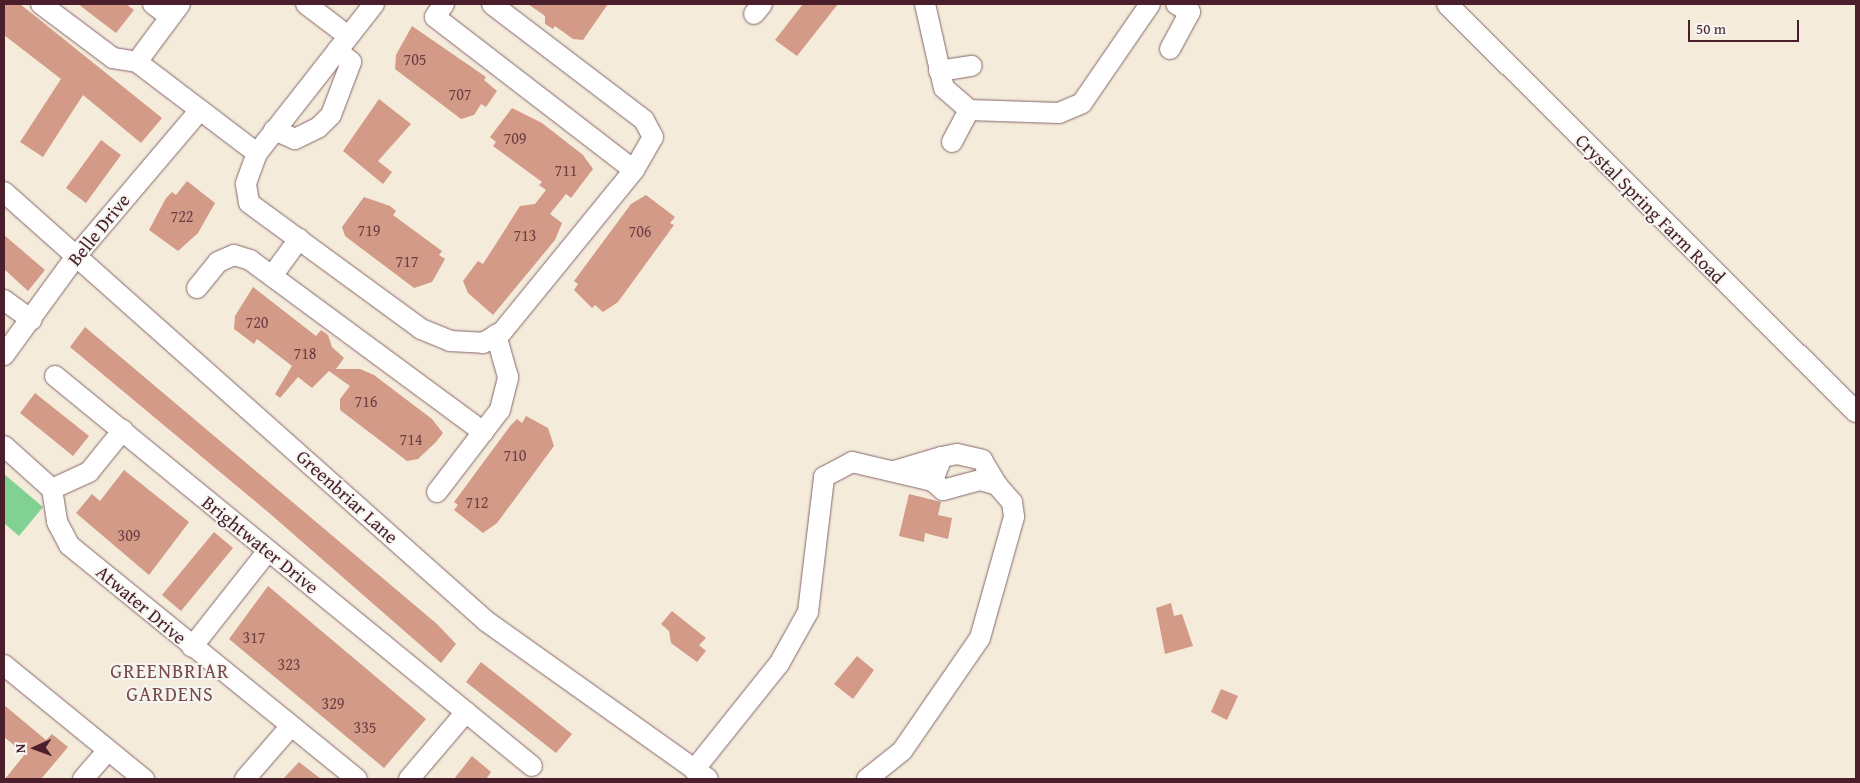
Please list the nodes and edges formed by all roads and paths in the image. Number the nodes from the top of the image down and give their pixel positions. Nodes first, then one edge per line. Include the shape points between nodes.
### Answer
1 (41, 4) edge
2 (153, 4) edge
3 (306, 4) edge
4 (374, 4) edge
5 (444, 4) edge
6 (492, 4) edge
7 (926, 4) edge
8 (1150, 4) edge
9 (1447, 4) edge
10 (1187, 6) edge
11 (175, 10) edge
12 (343, 43) junction
13 (1170, 49) dead end
14 (136, 62) junction
15 (972, 66) dead end
16 (940, 71) junction
17 (200, 110) junction
18 (969, 110) junction
19 (274, 130) junction
20 (952, 142) dead end
21 (257, 153) junction
22 (634, 170) junction
23 (4, 192) edge
24 (299, 240) junction
25 (77, 255) junction
26 (272, 276) junction
27 (197, 288) dead end
28 (4, 300) edge
29 (32, 320) junction
30 (496, 335) junction
31 (4, 355) edge
32 (55, 376) dead end
33 (1856, 412) edge
34 (123, 430) junction
35 (483, 432) junction
36 (4, 446) edge
37 (942, 457) junction
38 (894, 471) junction
39 (933, 482) junction
40 (996, 485) junction
41 (52, 489) junction
42 (437, 492) dead end
43 (267, 552) junction
44 (192, 647) junction
45 (4, 665) edge
46 (466, 712) junction
47 (290, 727) junction
48 (108, 750) junction
49 (532, 766) dead end
50 (701, 775) edge
51 (83, 779) edge
52 (144, 779) edge
53 (245, 779) edge
54 (357, 779) edge
55 (409, 779) edge
56 (867, 779) edge

1 - 14 street via 113,58
2 - 11 street
3 - 12 street
4 - 12 street
5 - 22 street via 435,17
6 - 22 street via 644,120 653,137
7 - 16 street
8 - 18 street via 1082,103 1059,113
9 - 33 street, Crystal Spring Farm Road
10 - 13 street
11 - 14 street
12 - 19 street
12 - 19 street via 351,62 331,115 318,128 295,139
14 - 17 street
15 - 16 street
16 - 18 street via 944,88
17 - 21 street
17 - 25 street, Belle Drive
18 - 20 street
19 - 21 street
21 - 24 street via 246,184 249,203
22 - 30 street
23 - 25 street, Greenbriar Lane
24 - 26 street
24 - 30 street via 421,329 450,341 483,343
25 - 29 street, Belle Drive
25 - 50 street, Greenbriar Lane via 486,621
26 - 27 street via 250,260 234,255 218,262
26 - 35 street
28 - 29 street
29 - 31 street, Belle Drive
30 - 35 street via 508,377 500,410
32 - 34 street, Brightwater Drive
34 - 41 street via 89,472
34 - 43 street, Brightwater Drive
35 - 42 street
36 - 41 street
37 - 38 street
37 - 39 street
37 - 40 street via 957,454 982,460
38 - 39 street
38 - 50 street via 852,462 824,477 808,612 779,664
39 - 40 street via 943,490 980,480
40 - 56 street via 1012,502 1014,517 980,638 902,751
41 - 44 street, Atwater Drive via 57,522 69,545
43 - 44 street
43 - 46 street, Brightwater Drive
44 - 47 street, Atwater Drive
45 - 48 street
46 - 49 street, Brightwater Drive
46 - 55 street
47 - 53 street
47 - 54 street, Atwater Drive
48 - 51 street
48 - 52 street

